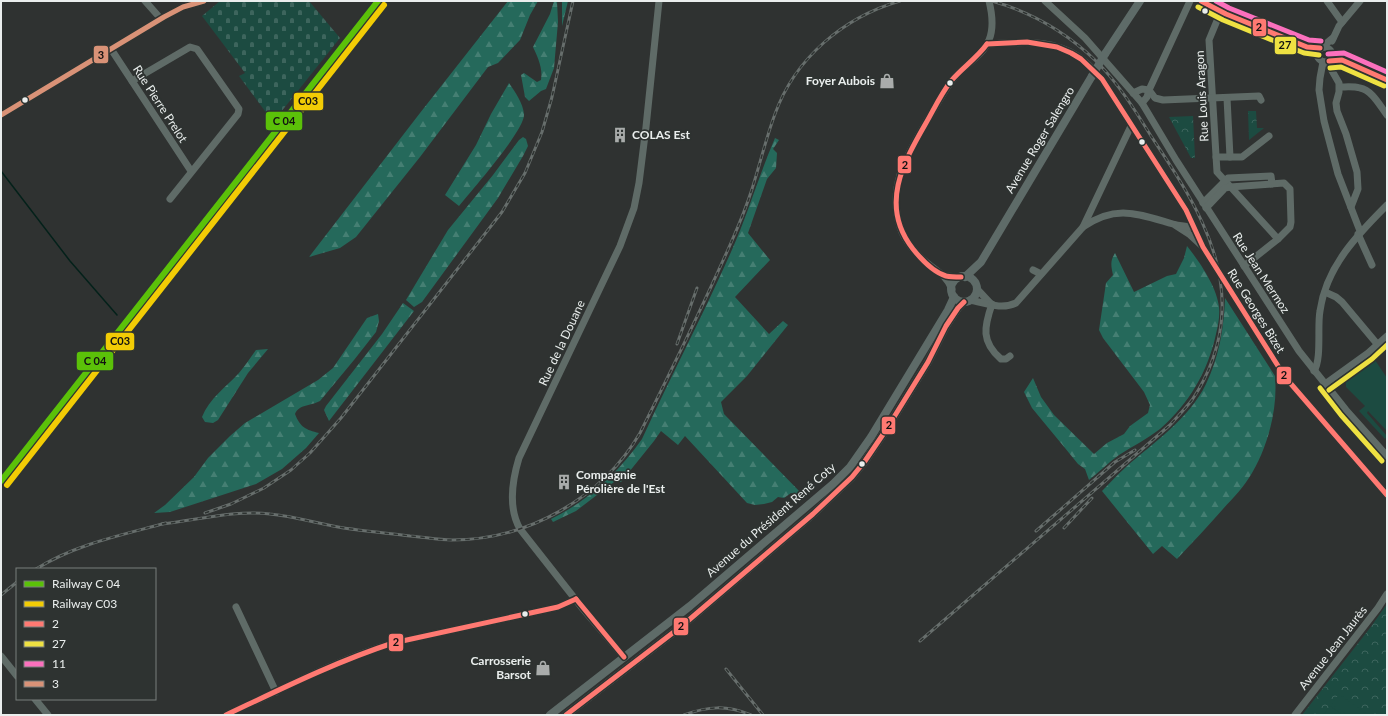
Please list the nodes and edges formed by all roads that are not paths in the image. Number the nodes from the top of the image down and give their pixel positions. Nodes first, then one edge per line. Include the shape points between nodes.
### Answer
1 (145, 1) edge
2 (184, 1) edge
3 (658, 1) edge
4 (989, 1) edge
5 (1045, 1) edge
6 (1134, 1) edge
7 (1140, 1) edge
8 (1190, 1) edge
9 (1201, 1) edge
10 (1327, 1) edge
11 (1360, 1) edge
12 (199, 2) edge
13 (1221, 11) junction
14 (162, 18) junction
15 (1342, 22) junction
16 (1119, 32) junction
17 (987, 44) junction
18 (111, 49) junction
19 (1325, 55) junction
20 (132, 80) junction
21 (1387, 80) edge
22 (1340, 87) junction
23 (1149, 90) junction
24 (1133, 93) junction
25 (1213, 98) junction
26 (1227, 98) junction
27 (1262, 100) dead end
28 (1142, 103) junction
29 (1, 115) edge
30 (1387, 115) edge
31 (1131, 126) junction
32 (1269, 136) dead end
33 (1216, 157) junction
34 (1230, 157) junction
35 (191, 172) junction
36 (1225, 181) junction
37 (1272, 184) junction
38 (1230, 186) junction
39 (170, 199) dead end
40 (1095, 201) junction
41 (1205, 205) junction
42 (1387, 205) edge
43 (1183, 206) junction
44 (1351, 207) junction
45 (1109, 214) junction
46 (1175, 225) junction
47 (1083, 227) junction
48 (1194, 228) junction
49 (1359, 233) junction
50 (1278, 239) junction
51 (1203, 247) junction
52 (981, 262) junction
53 (1372, 265) dead end
54 (1244, 266) junction
55 (1033, 270) dead end
56 (1041, 274) junction
57 (945, 276) junction
58 (963, 277) junction
59 (976, 286) junction
60 (1325, 292) junction
61 (953, 293) junction
62 (967, 301) junction
63 (992, 304) junction
64 (1387, 336) edge
65 (1378, 345) junction
66 (1010, 356) dead end
67 (1314, 371) junction
68 (1325, 384) junction
69 (1387, 456) edge
70 (1387, 494) edge
71 (1387, 594) edge
72 (576, 599) junction
73 (236, 607) dead end
74 (1, 656) edge
75 (624, 657) junction
76 (630, 666) junction
77 (16, 675) edge
78 (276, 692) junction
79 (36, 700) edge
80 (48, 715) edge
81 (226, 715) edge
82 (550, 715) edge
83 (566, 715) edge
84 (1295, 715) edge

1 - 14 street
2 - 14 street
3 - 72 street, Rue de la Douane via 645,134 634,208 620,246 519,458 513,482 513,510 518,525
4 - 17 street via 992,26
5 - 24 street, Rue Jean Mermoz via 1085,38
6 - 16 main road, Avenue Roger Salengro
7 - 16 main road, Avenue Roger Salengro
8 - 23 street
9 - 13 street
10 - 15 street
11 - 15 street
12 - 14 street
13 - 19 street
13 - 25 street, Rue Louis Aragon via 1209,40
14 - 18 street
15 - 19 street
16 - 52 main road, Avenue Roger Salengro, bridge
17 - 31 street via 1026,42 1067,50 1084,61 1102,79
17 - 57 street via 955,77 944,93 909,152 900,172 896,190 900,228 918,254
18 - 20 street, Rue Pierre Prelot
18 - 29 street
19 - 21 street
19 - 22 street
19 - 44 street via 1320,78 1320,100 1338,174
20 - 35 street, Rue Pierre Prelot
20 - 35 street via 190,47 197,49 239,109 238,114
22 - 30 street via 1366,90
22 - 44 street via 1337,111 1357,172 1358,189
23 - 24 street via 1142,89
23 - 25 street via 1158,99
23 - 28 street
24 - 28 street, Rue Jean Mermoz
25 - 26 street
25 - 33 street, Rue Louis Aragon
26 - 27 street via 1259,96
26 - 34 street, Rue Louis Aragon
28 - 41 street, Rue Jean Mermoz
31 - 40 street
31 - 43 street
32 - 34 street, Rue Louis Aragon via 1242,157
33 - 34 street, Rue Louis Aragon
33 - 36 street, Rue Louis Aragon via 1217,172
35 - 39 street
36 - 37 street via 1228,178 1271,176
36 - 38 street
36 - 41 street
37 - 38 street
37 - 50 street via 1284,183 1290,189 1290,227
38 - 41 street
38 - 50 street
40 - 45 street via 1098,209
40 - 47 street
41 - 54 street, Rue Jean Mermoz
42 - 49 street
43 - 46 street via 1185,217
43 - 48 street
44 - 49 street
45 - 46 street, Rue Georges Bizet via 1140,214
45 - 47 street, Rue Georges Bizet
46 - 48 street, Rue Georges Bizet
46 - 51 street, Rue Georges Bizet
47 - 56 street, Rue Georges Bizet
48 - 51 street, Rue Georges Bizet
49 - 53 street
49 - 60 street via 1343,254
50 - 54 street
51 - 70 street, Rue Georges Bizet via 1285,377
52 - 58 main road, Avenue Roger Salengro
52 - 59 main road, Avenue Roger Salengro
54 - 67 street, Rue Jean Mermoz
55 - 56 street
56 - 63 street, Rue Georges Bizet via 1016,303 1004,307
57 - 58 street
57 - 61 street
58 - 59 main road via 971,279
58 - 61 main road via 954,281
59 - 62 main road via 975,296
59 - 63 street
60 - 65 street via 1342,302
60 - 67 street via 1320,311 1318,363
61 - 62 main road via 956,299
61 - 75 main road, Avenue du Président René Coty via 948,310 850,467 702,596
62 - 63 street, Rue Georges Bizet
62 - 76 main road, Avenue du Président René Coty via 958,308 946,326 928,362 886,430 852,477 813,514 683,625
63 - 66 street via 986,324 988,344 1001,359
64 - 65 street
65 - 68 street
67 - 68 street, Rue Jean Mermoz
68 - 69 street, Rue Jean Mermoz
71 - 84 street, Avenue Jean Jaurès
72 - 75 street, Rue de la Douane
72 - 78 street via 558,607 380,647
73 - 78 street
74 - 77 street
75 - 76 main road
75 - 82 main road, Avenue du Président René Coty
76 - 83 main road, Avenue du Président René Coty
78 - 81 street
79 - 80 street

